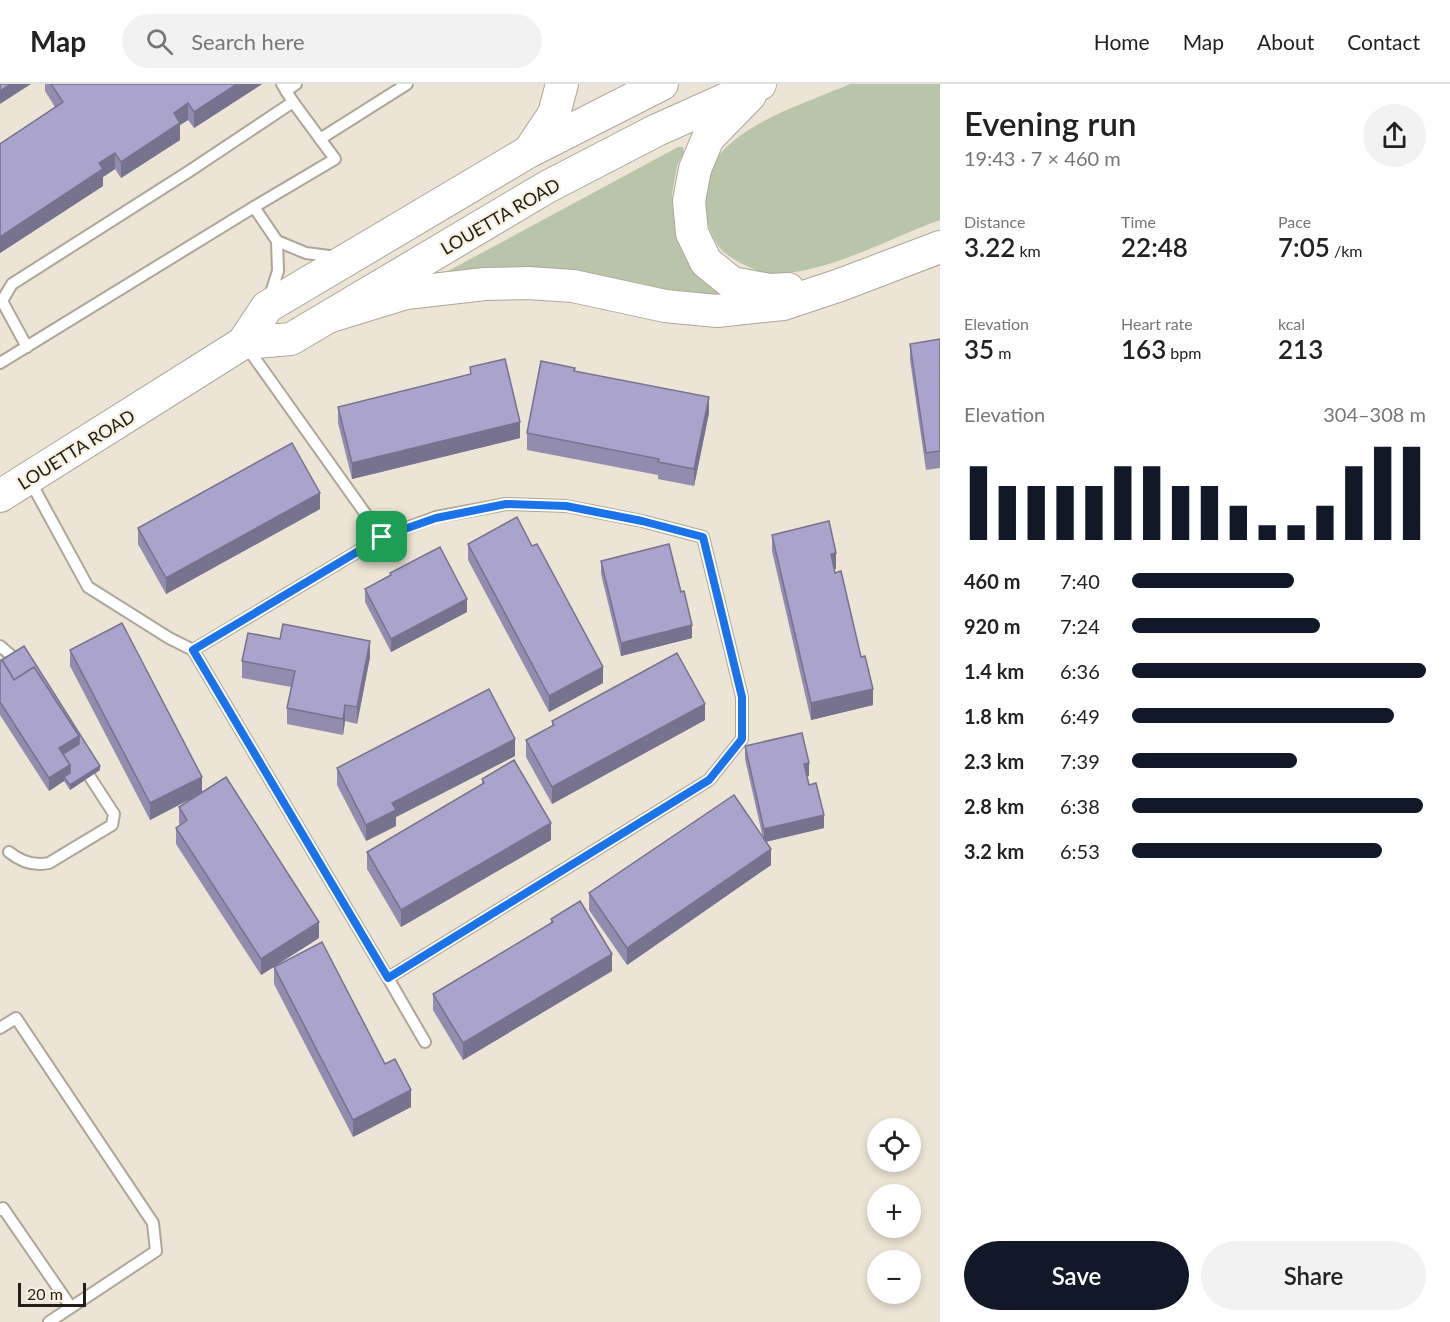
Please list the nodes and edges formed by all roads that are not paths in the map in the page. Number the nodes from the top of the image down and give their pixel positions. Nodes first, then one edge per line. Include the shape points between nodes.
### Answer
1 (296, 84) edge
2 (407, 84) edge
3 (562, 84) edge
4 (662, 84) edge
5 (760, 84) edge
6 (284, 87) edge
7 (293, 102) junction
8 (320, 139) junction
9 (528, 152) junction
10 (254, 207) junction
11 (277, 242) junction
12 (940, 247) edge
13 (347, 259) junction
14 (840, 285) junction
15 (3, 293) edge
16 (267, 307) junction
17 (331, 316) junction
18 (243, 343) junction
19 (27, 347) junction
20 (0, 363) edge
21 (29, 479) junction
22 (0, 496) edge
23 (382, 537) junction
24 (0, 646) edge
25 (193, 650) junction
26 (12, 657) edge
27 (90, 777) edge
28 (9, 852) dead end
29 (388, 978) junction
30 (0, 1028) edge
31 (425, 1042) dead end
32 (0, 1210) edge
33 (71, 1307) junction
34 (49, 1322) edge

1 - 6 lane
2 - 8 lane
3 - 9 main road via 554,114
4 - 9 main road, LOUETTA ROAD
5 - 14 main road via 708,138 695,169 689,201 692,233 706,262 732,283 770,290
5 - 17 main road, LOUETTA ROAD via 657,130 547,187
6 - 7 lane
7 - 8 lane
7 - 15 lane
8 - 10 lane via 335,159
9 - 13 main road, LOUETTA ROAD
10 - 11 lane
10 - 19 lane
11 - 13 lane via 306,253
11 - 16 lane via 278,271
12 - 14 main road
13 - 16 main road, LOUETTA ROAD
14 - 17 main road via 783,304 717,311 665,306 573,286 485,284 406,293
15 - 19 lane via 2,301
16 - 18 main road, LOUETTA ROAD
17 - 18 main road, LOUETTA ROAD via 291,339
18 - 21 main road, LOUETTA ROAD
18 - 23 lane
19 - 20 lane
21 - 22 main road, LOUETTA ROAD
21 - 25 lane via 88,587
23 - 25 lane
23 - 29 lane via 436,518 506,504 566,506 703,537 742,697 742,739 709,780
24 - 26 lane
25 - 29 lane
27 - 28 lane via 114,814 112,825 38,865 17,859
29 - 31 lane
30 - 33 lane via 16,1018 153,1223 156,1251
32 - 33 lane via 3,1208
33 - 34 lane

